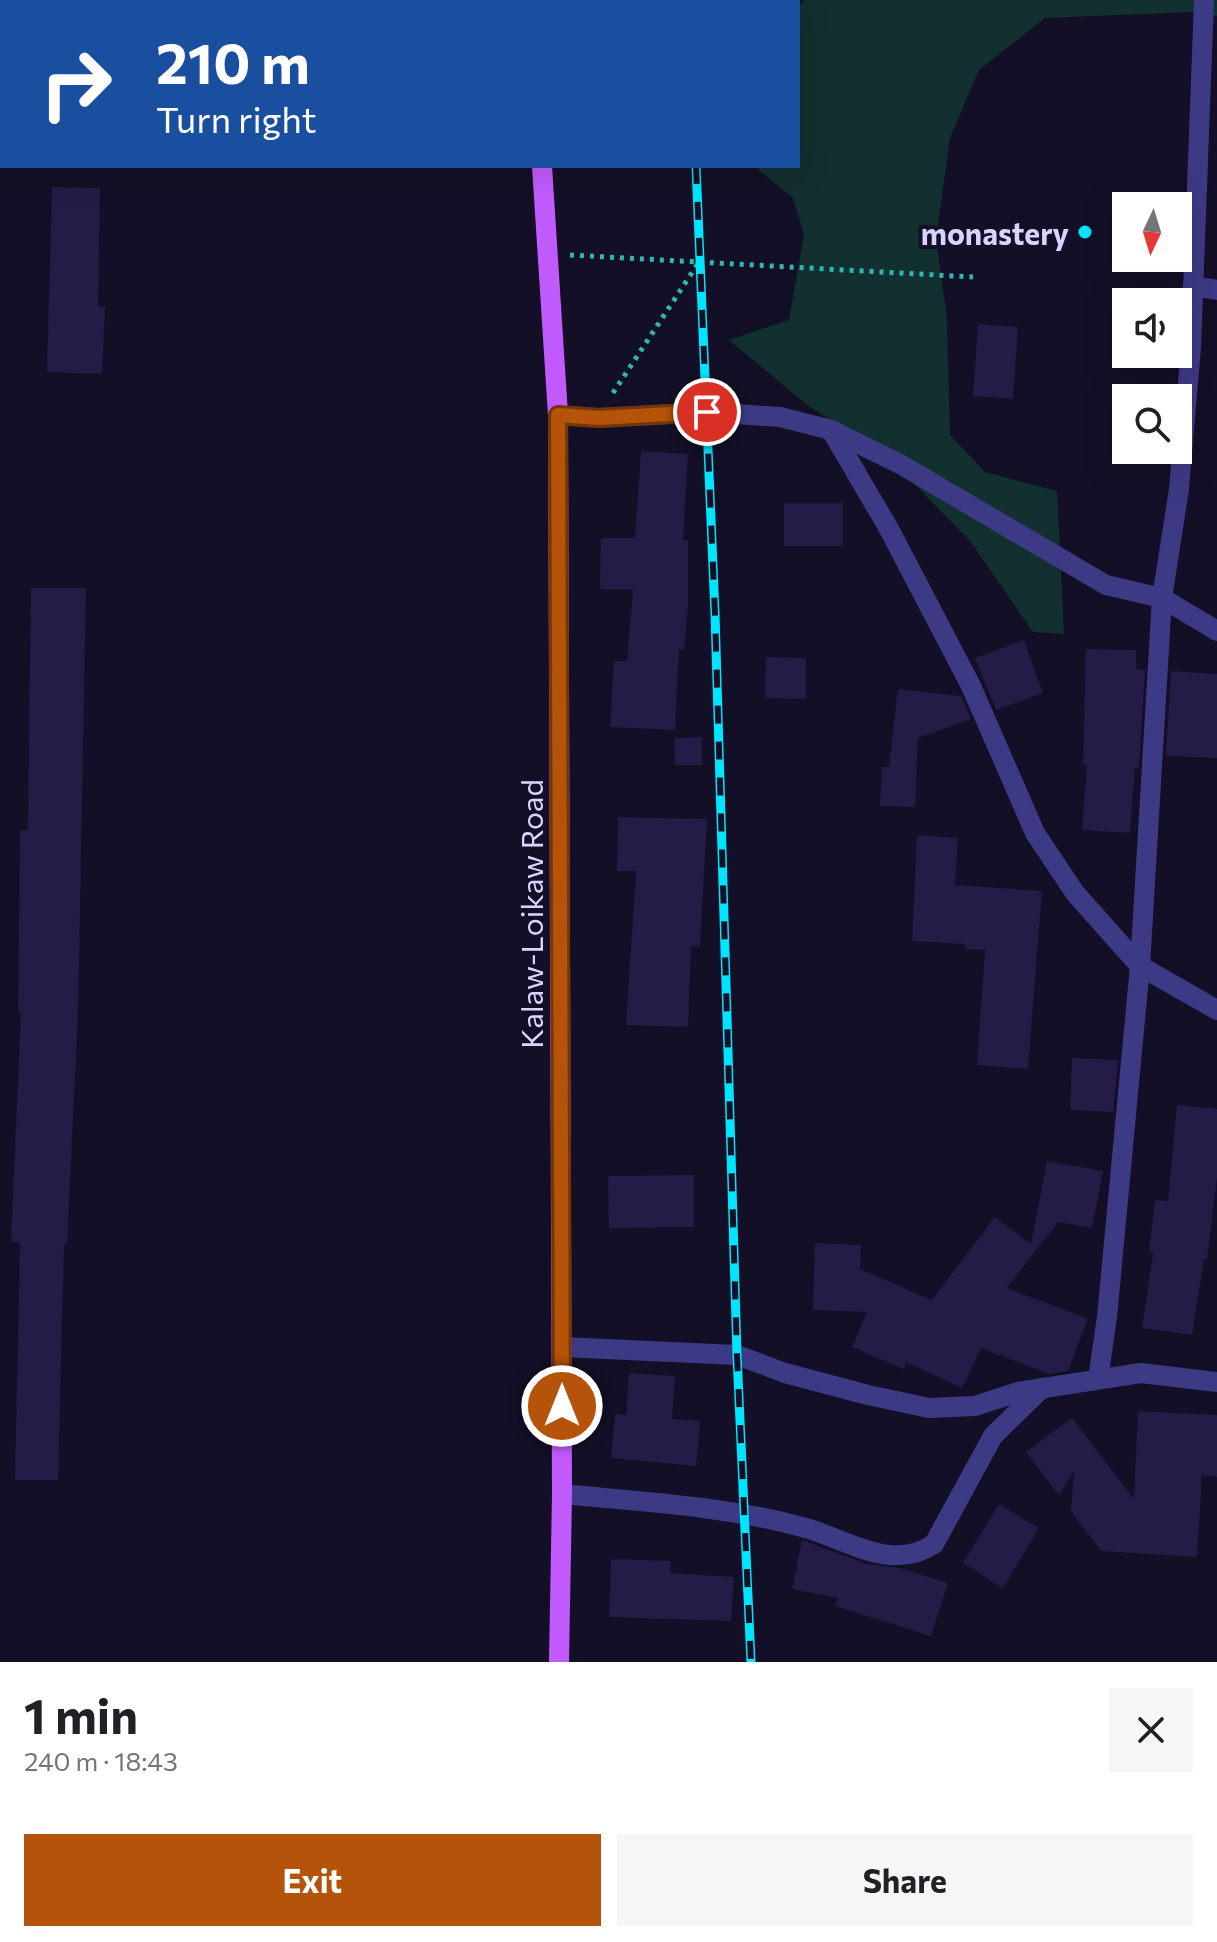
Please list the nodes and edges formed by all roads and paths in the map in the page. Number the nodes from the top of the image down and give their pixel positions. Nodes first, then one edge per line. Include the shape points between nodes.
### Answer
1 (1204, 0) edge
2 (1208, 123) edge
3 (542, 168) edge
4 (547, 253) junction
5 (699, 262) junction
6 (973, 277) dead end
7 (1193, 286) junction
8 (1217, 290) edge
9 (558, 415) junction
10 (598, 418) junction
11 (831, 430) junction
12 (1162, 598) junction
13 (1217, 631) edge
14 (1140, 966) junction
15 (1217, 1010) edge
16 (562, 1347) junction
17 (1098, 1379) junction
18 (1217, 1382) edge
19 (1042, 1388) junction
20 (562, 1494) junction
21 (559, 1662) edge

1 - 2 street
2 - 7 street
3 - 4 main road, Kalaw-Loikaw Road
4 - 5 path
4 - 9 main road, Kalaw-Loikaw Road
5 - 6 path
5 - 10 path
7 - 8 street
7 - 12 street via 1179,489
9 - 10 street
9 - 16 main road, Kalaw-Loikaw Road
10 - 11 street via 707,412 780,417
11 - 12 street via 900,464 1106,585
11 - 14 street via 971,686 1035,833 1075,893
12 - 13 street
12 - 14 street
14 - 15 street
14 - 17 street
16 - 19 street via 737,1355 785,1373 929,1408 975,1406
16 - 20 main road, Kalaw-Loikaw Road
17 - 18 street via 1141,1373
17 - 19 street
19 - 20 street via 993,1436 934,1544 917,1555 891,1557 744,1512
20 - 21 main road, Kalaw-Loikaw Road

